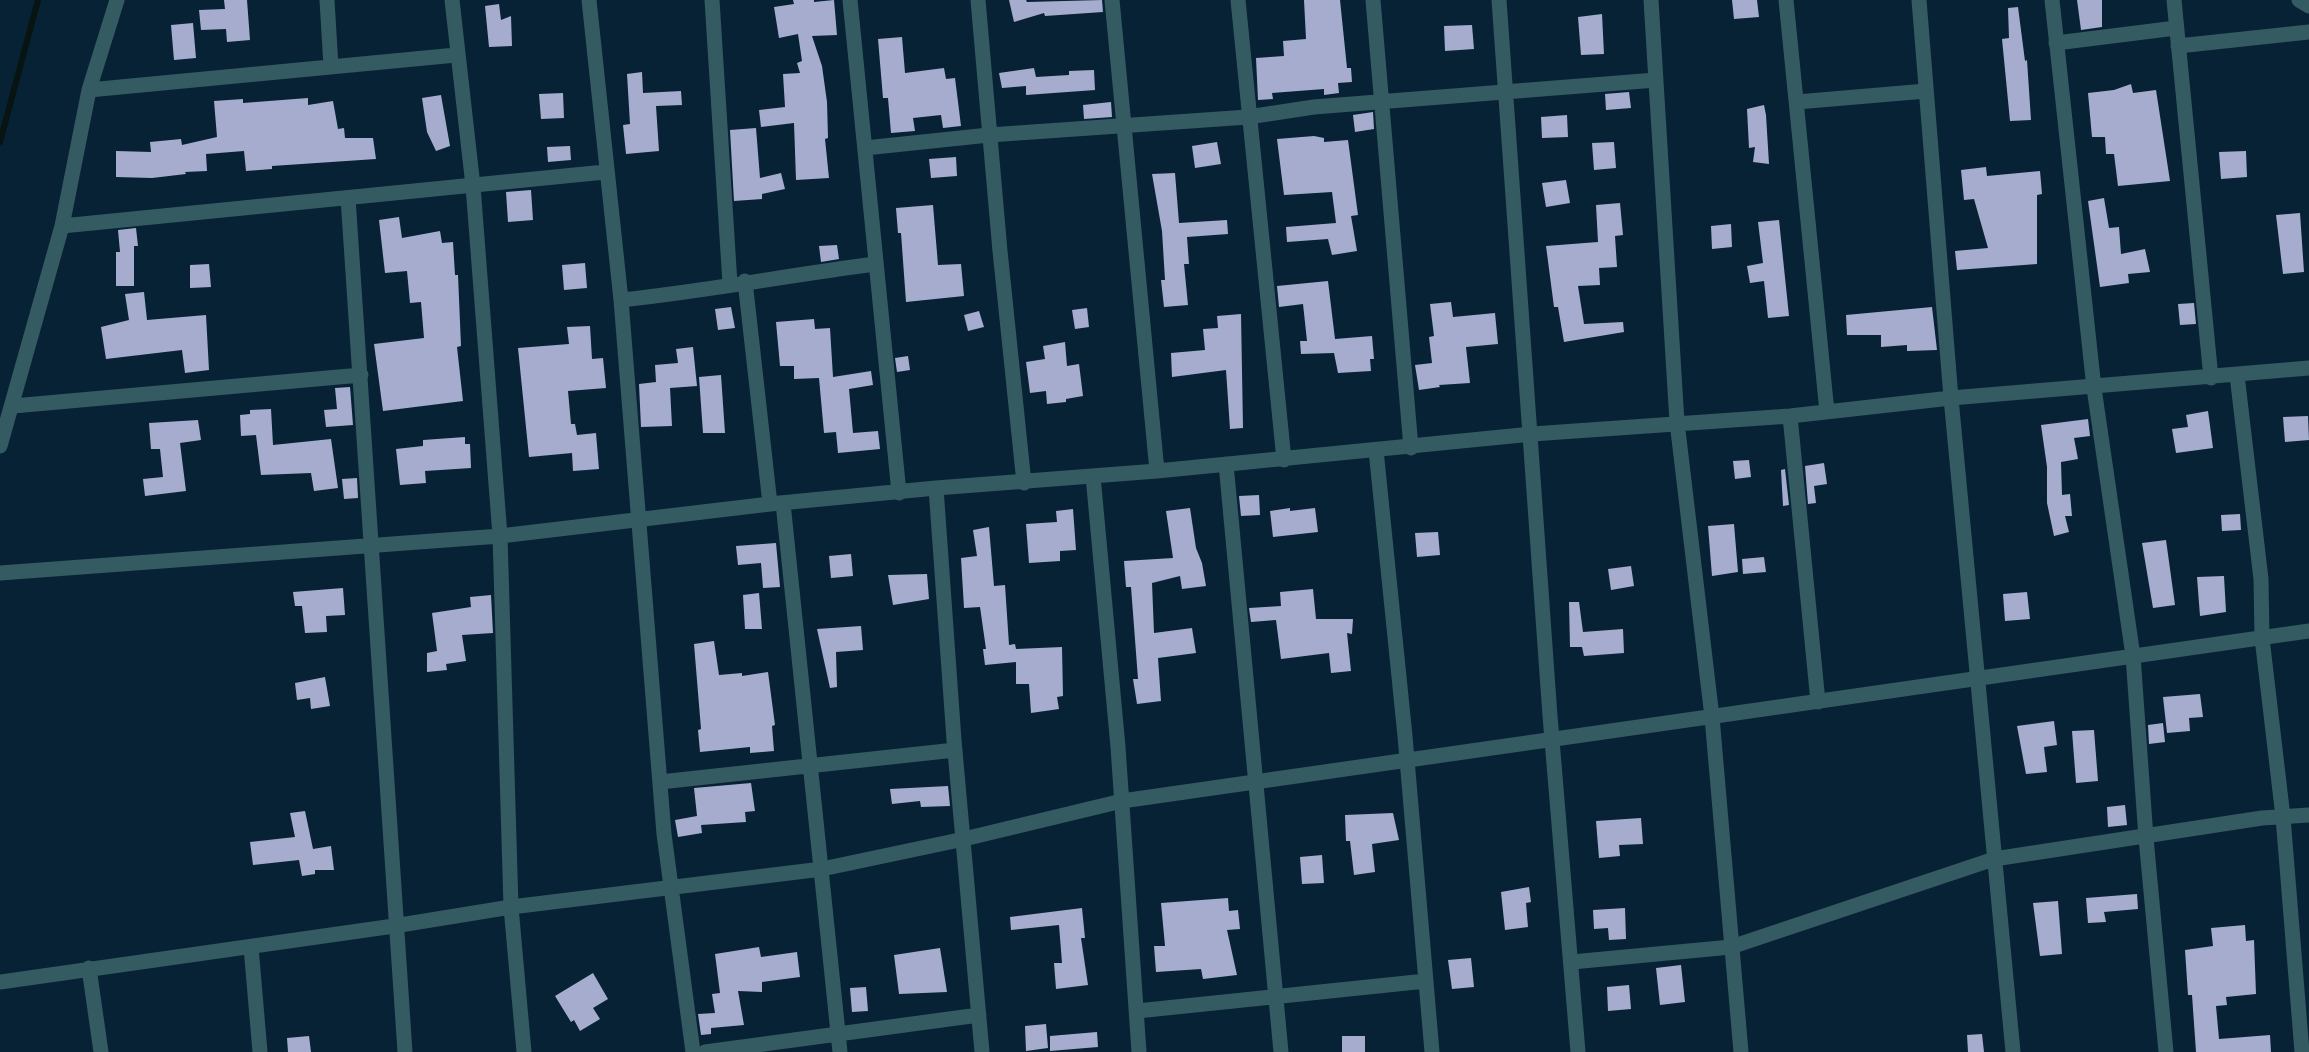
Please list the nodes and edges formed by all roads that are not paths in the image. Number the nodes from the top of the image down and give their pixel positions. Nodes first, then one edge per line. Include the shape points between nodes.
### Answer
1 (117, 0) edge
2 (327, 0) edge
3 (452, 0) edge
4 (589, 0) edge
5 (712, 0) edge
6 (850, 0) edge
7 (978, 0) edge
8 (1112, 0) edge
9 (1238, 0) edge
10 (1373, 0) edge
11 (1499, 0) edge
12 (1651, 0) edge
13 (1786, 0) edge
14 (1919, 0) edge
15 (2052, 0) edge
16 (2174, 0) edge
17 (2299, 0) edge
18 (2309, 6) edge
19 (2176, 28) junction
20 (2309, 32) edge
21 (2056, 43) junction
22 (2178, 46) junction
23 (456, 55) junction
24 (331, 68) junction
25 (1656, 80) junction
26 (88, 90) junction
27 (1926, 91) junction
28 (1507, 93) junction
29 (1381, 102) junction
30 (1797, 102) junction
31 (1248, 117) junction
32 (1124, 125) junction
33 (989, 135) junction
34 (865, 148) junction
35 (605, 172) junction
36 (472, 186) junction
37 (348, 198) junction
38 (62, 226) junction
39 (875, 264) junction
40 (738, 283) junction
41 (621, 300) junction
42 (2309, 368) edge
43 (361, 375) junction
44 (2237, 375) junction
45 (2211, 378) junction
46 (2094, 388) junction
47 (1951, 398) junction
48 (14, 406) junction
49 (1827, 412) junction
50 (1790, 416) junction
51 (1677, 422) junction
52 (1532, 434) junction
53 (0, 446) edge
54 (1411, 448) junction
55 (1376, 450) junction
56 (1284, 460) junction
57 (1226, 464) junction
58 (1157, 471) junction
59 (1093, 476) junction
60 (1024, 483) junction
61 (936, 488) junction
62 (898, 493) junction
63 (776, 503) junction
64 (638, 521) junction
65 (500, 536) junction
66 (371, 546) junction
67 (0, 573) edge
68 (2309, 631) edge
69 (2262, 638) junction
70 (2133, 656) junction
71 (1977, 679) junction
72 (1818, 702) junction
73 (1712, 717) junction
74 (1552, 740) junction
75 (955, 750) junction
76 (1407, 761) junction
77 (811, 764) junction
78 (660, 782) junction
79 (1257, 782) junction
80 (1122, 801) junction
81 (2309, 815) edge
82 (2283, 817) junction
83 (2146, 838) junction
84 (964, 839) junction
85 (1994, 859) junction
86 (822, 869) junction
87 (670, 886) junction
88 (511, 907) junction
89 (394, 926) junction
90 (251, 947) junction
91 (1731, 947) junction
92 (1572, 962) junction
93 (90, 968) junction
94 (1426, 981) junction
95 (0, 982) edge
96 (1275, 995) junction
97 (1137, 1011) junction
98 (979, 1015) junction
99 (838, 1032) junction
100 (101, 1052) edge
101 (260, 1052) edge
102 (405, 1052) edge
103 (524, 1052) edge
104 (693, 1052) edge
105 (705, 1052) edge
106 (840, 1052) edge
107 (982, 1052) edge
108 (1139, 1052) edge
109 (1281, 1052) edge
110 (1432, 1052) edge
111 (1578, 1052) edge
112 (1741, 1052) edge
113 (2013, 1052) edge
114 (2166, 1052) edge
115 (2302, 1052) edge

1 - 26 street
2 - 24 street
3 - 23 street
4 - 35 street
5 - 40 street
6 - 34 street
7 - 33 street
8 - 32 street
9 - 31 street
10 - 29 street
11 - 28 street
12 - 25 street
13 - 30 street
14 - 27 street
15 - 21 street
16 - 19 street
17 - 18 street
19 - 21 street
19 - 22 street
20 - 22 street
21 - 46 street
22 - 45 street
23 - 24 street
23 - 36 street
24 - 26 street
25 - 28 street
25 - 51 street
26 - 38 street
27 - 30 street
27 - 47 street
28 - 29 street
28 - 52 street
29 - 31 street
29 - 54 street
30 - 49 street
31 - 32 street
31 - 56 street
32 - 33 street
32 - 58 street
33 - 34 street
33 - 60 street
34 - 39 street
35 - 36 street
35 - 41 street
36 - 37 street
36 - 65 street
37 - 38 street
37 - 43 street
38 - 48 street
39 - 40 street
39 - 62 street
40 - 41 street
40 - 63 street
41 - 64 street
42 - 44 street
43 - 48 street
43 - 66 street
44 - 45 street
44 - 69 street via 2260,579
45 - 46 street
46 - 47 street
46 - 70 street
47 - 49 street
47 - 71 street
48 - 53 street
49 - 50 street
50 - 51 street
50 - 72 street
51 - 52 street
51 - 73 street
52 - 54 street
52 - 74 street
54 - 55 street
55 - 56 street
55 - 76 street
56 - 57 street
57 - 58 street
57 - 79 street
58 - 59 street
59 - 60 street
59 - 80 street
60 - 61 street
61 - 62 street
61 - 75 street
62 - 63 street
63 - 64 street
63 - 77 street
64 - 65 street
64 - 78 street
65 - 66 street
65 - 88 street
66 - 67 street
66 - 89 street
68 - 69 street
69 - 70 street
69 - 82 street
70 - 71 street
70 - 83 street
71 - 72 street
71 - 85 street
72 - 73 street
73 - 74 street
73 - 91 street
74 - 76 street
74 - 92 street
75 - 77 street
75 - 84 street
76 - 79 street
76 - 94 street
77 - 78 street
77 - 86 street
78 - 87 street
79 - 80 street
79 - 96 street
80 - 84 street
80 - 97 street
81 - 82 street
82 - 83 street
82 - 115 street
83 - 85 street
83 - 114 street
84 - 86 street
84 - 98 street
85 - 91 street
85 - 113 street
86 - 87 street
86 - 99 street
87 - 88 street
87 - 104 street
88 - 89 street
88 - 103 street
89 - 90 street
89 - 102 street
90 - 93 street
90 - 101 street
91 - 92 street
91 - 112 street
92 - 111 street
93 - 95 street
93 - 100 street
94 - 96 street
94 - 110 street
96 - 97 street
96 - 109 street
97 - 108 street
98 - 99 street
98 - 107 street
99 - 105 street
99 - 106 street

